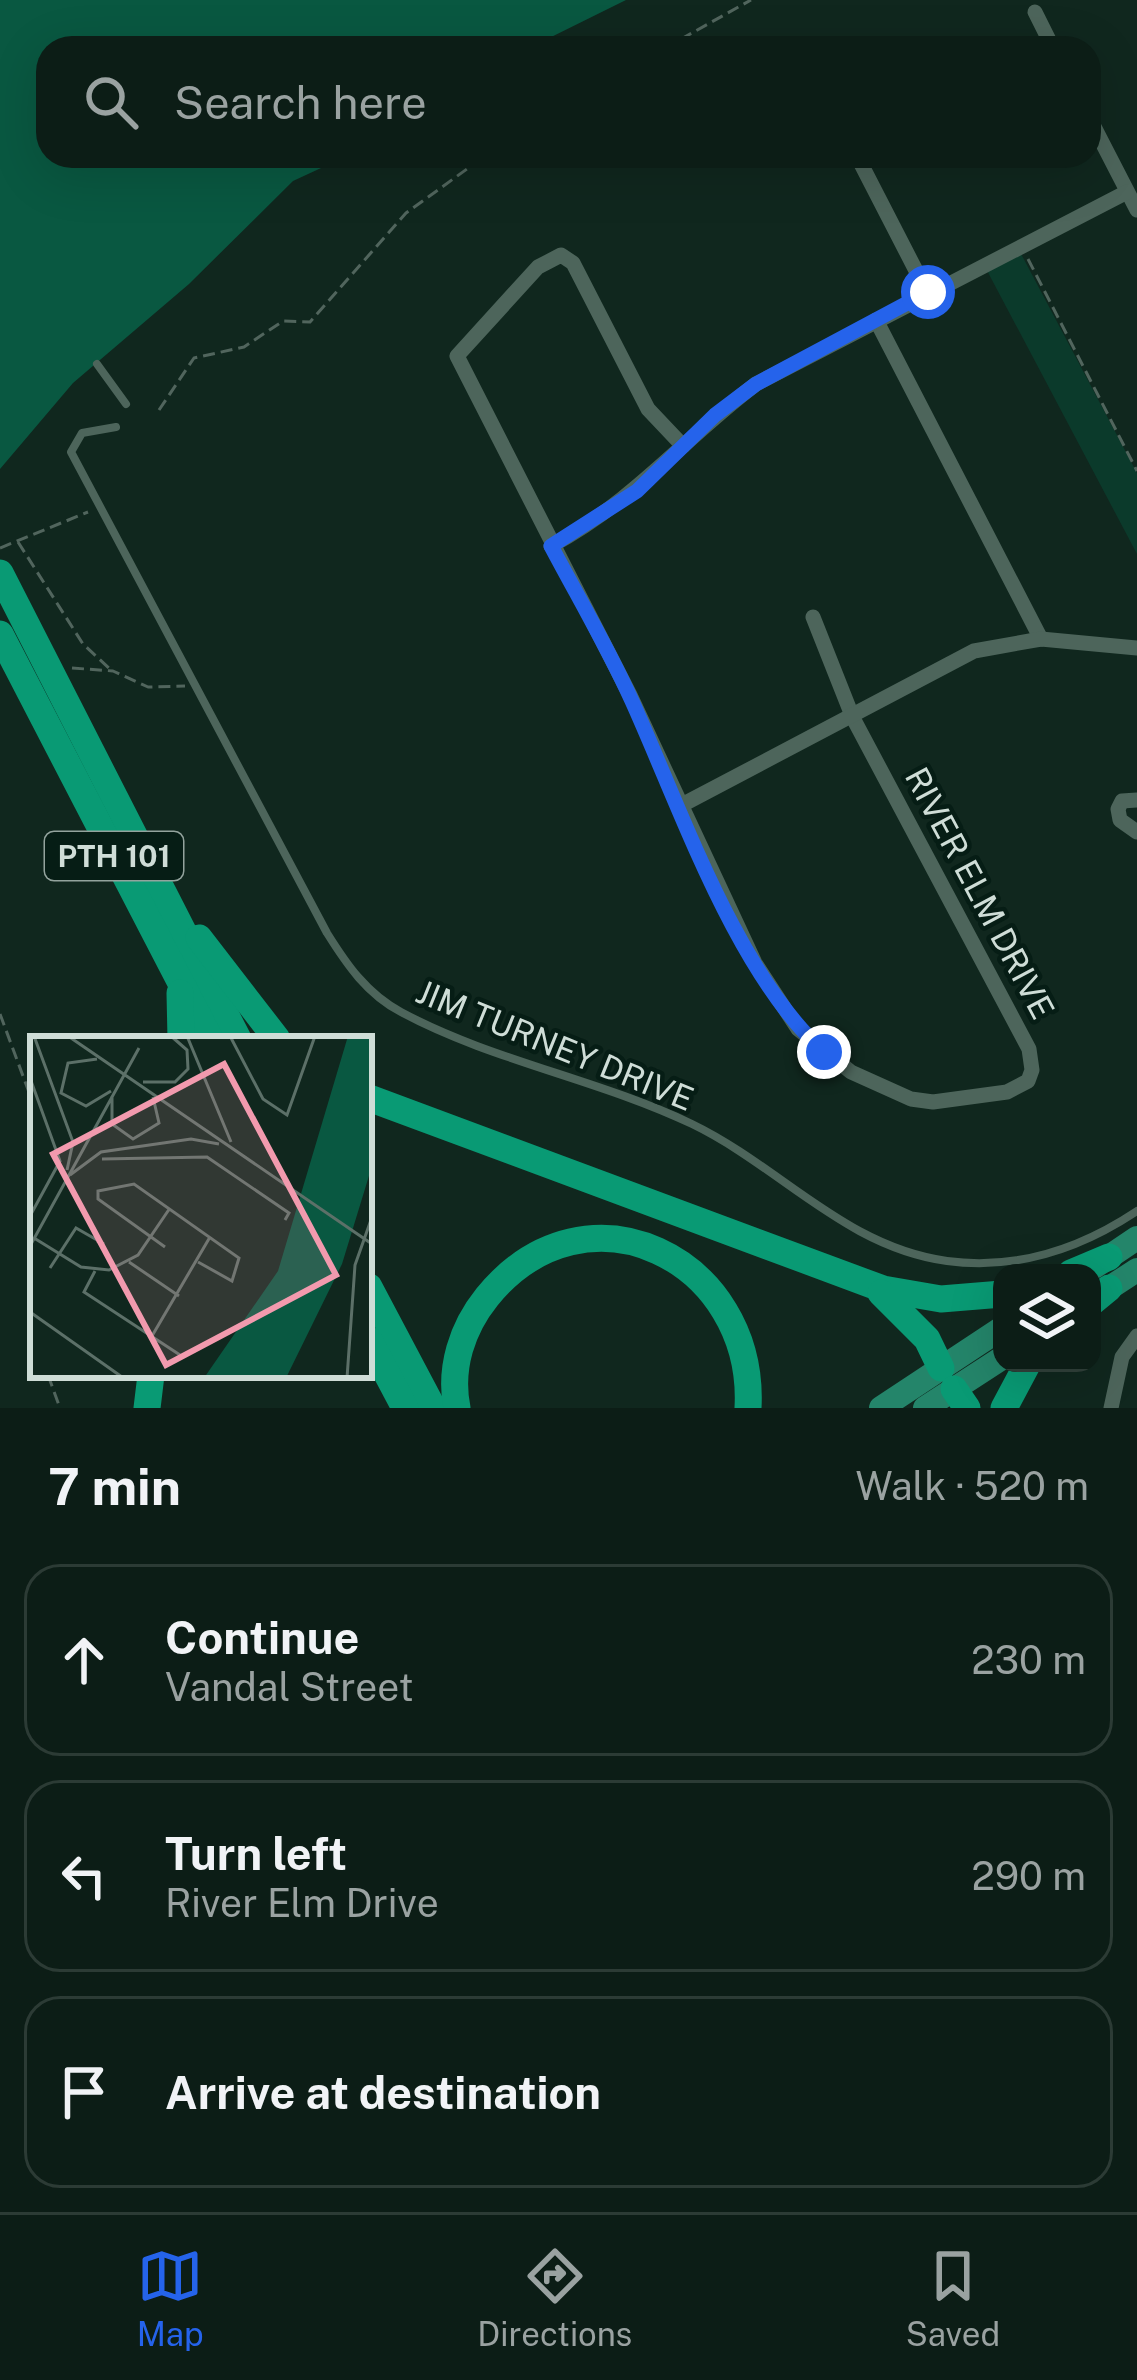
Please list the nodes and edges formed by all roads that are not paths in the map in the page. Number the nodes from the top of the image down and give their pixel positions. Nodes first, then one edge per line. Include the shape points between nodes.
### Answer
1 (1035, 12) dead end
2 (1048, 36) edge
3 (1101, 141) edge
4 (862, 168) edge
5 (1127, 192) junction
6 (1137, 210) edge
7 (928, 292) junction
8 (876, 320) junction
9 (97, 364) dead end
10 (125, 404) dead end
11 (116, 427) dead end
12 (683, 446) junction
13 (551, 546) junction
14 (0, 573) edge
15 (813, 617) dead end
16 (0, 634) edge
17 (1041, 639) junction
18 (1137, 647) edge
19 (854, 718) junction
20 (1137, 800) edge
21 (678, 807) junction
22 (1137, 832) edge
23 (152, 878) junction
24 (180, 983) junction
25 (181, 1036) edge
26 (208, 1036) edge
27 (236, 1036) edge
28 (275, 1036) edge
29 (372, 1099) edge
30 (1137, 1211) edge
31 (1137, 1238) edge
32 (1137, 1270) edge
33 (1101, 1279) edge
34 (1101, 1283) edge
35 (871, 1285) junction
36 (372, 1293) edge
37 (993, 1295) edge
38 (1137, 1336) edge
39 (993, 1339) edge
40 (372, 1346) edge
41 (993, 1364) edge
42 (1023, 1372) edge
43 (151, 1378) edge
44 (954, 1388) edge
45 (147, 1408) edge
46 (405, 1408) edge
47 (433, 1408) edge
48 (457, 1408) edge
49 (748, 1408) edge
50 (881, 1408) edge
51 (925, 1408) edge
52 (1004, 1408) edge
53 (1111, 1408) edge

1 - 2 street
3 - 5 street
4 - 7 street
5 - 6 street
5 - 7 street
7 - 8 street
8 - 12 street via 756,384
8 - 17 street
9 - 10 lane
11 - 30 lane, JIM TURNEY DRIVE via 82,433 71,452 338,950 376,996 693,1124 891,1249 968,1262 1032,1258 1081,1243
12 - 13 street via 637,491
12 - 13 street, RIVER ELM DRIVE via 648,409 573,263 561,255 538,267 457,356
13 - 21 street, RIVER ELM DRIVE
14 - 23 highway, PTH 101 via 58,665
15 - 19 street
16 - 24 highway, PTH 101
17 - 18 street
17 - 19 street via 974,651
19 - 21 street
19 - 21 street, RIVER ELM DRIVE via 1029,1049 1028,1081 1007,1092 911,1099 824,1052 798,1029 755,964
20 - 22 street via 1118,809
23 - 27 highway, PTH 101
23 - 28 highway
24 - 25 highway
24 - 26 highway, PTH 101
29 - 35 highway
31 - 33 main road
32 - 34 main road
35 - 37 highway via 941,1299
35 - 44 highway via 908,1316
36 - 47 highway
38 - 53 street via 1122,1357
39 - 44 main road
40 - 46 highway
41 - 44 main road
42 - 52 highway
43 - 45 highway
44 - 50 main road
44 - 51 main road
48 - 49 highway via 452,1384 466,1322 504,1276 549,1246 596,1237 639,1242 720,1297 743,1350

